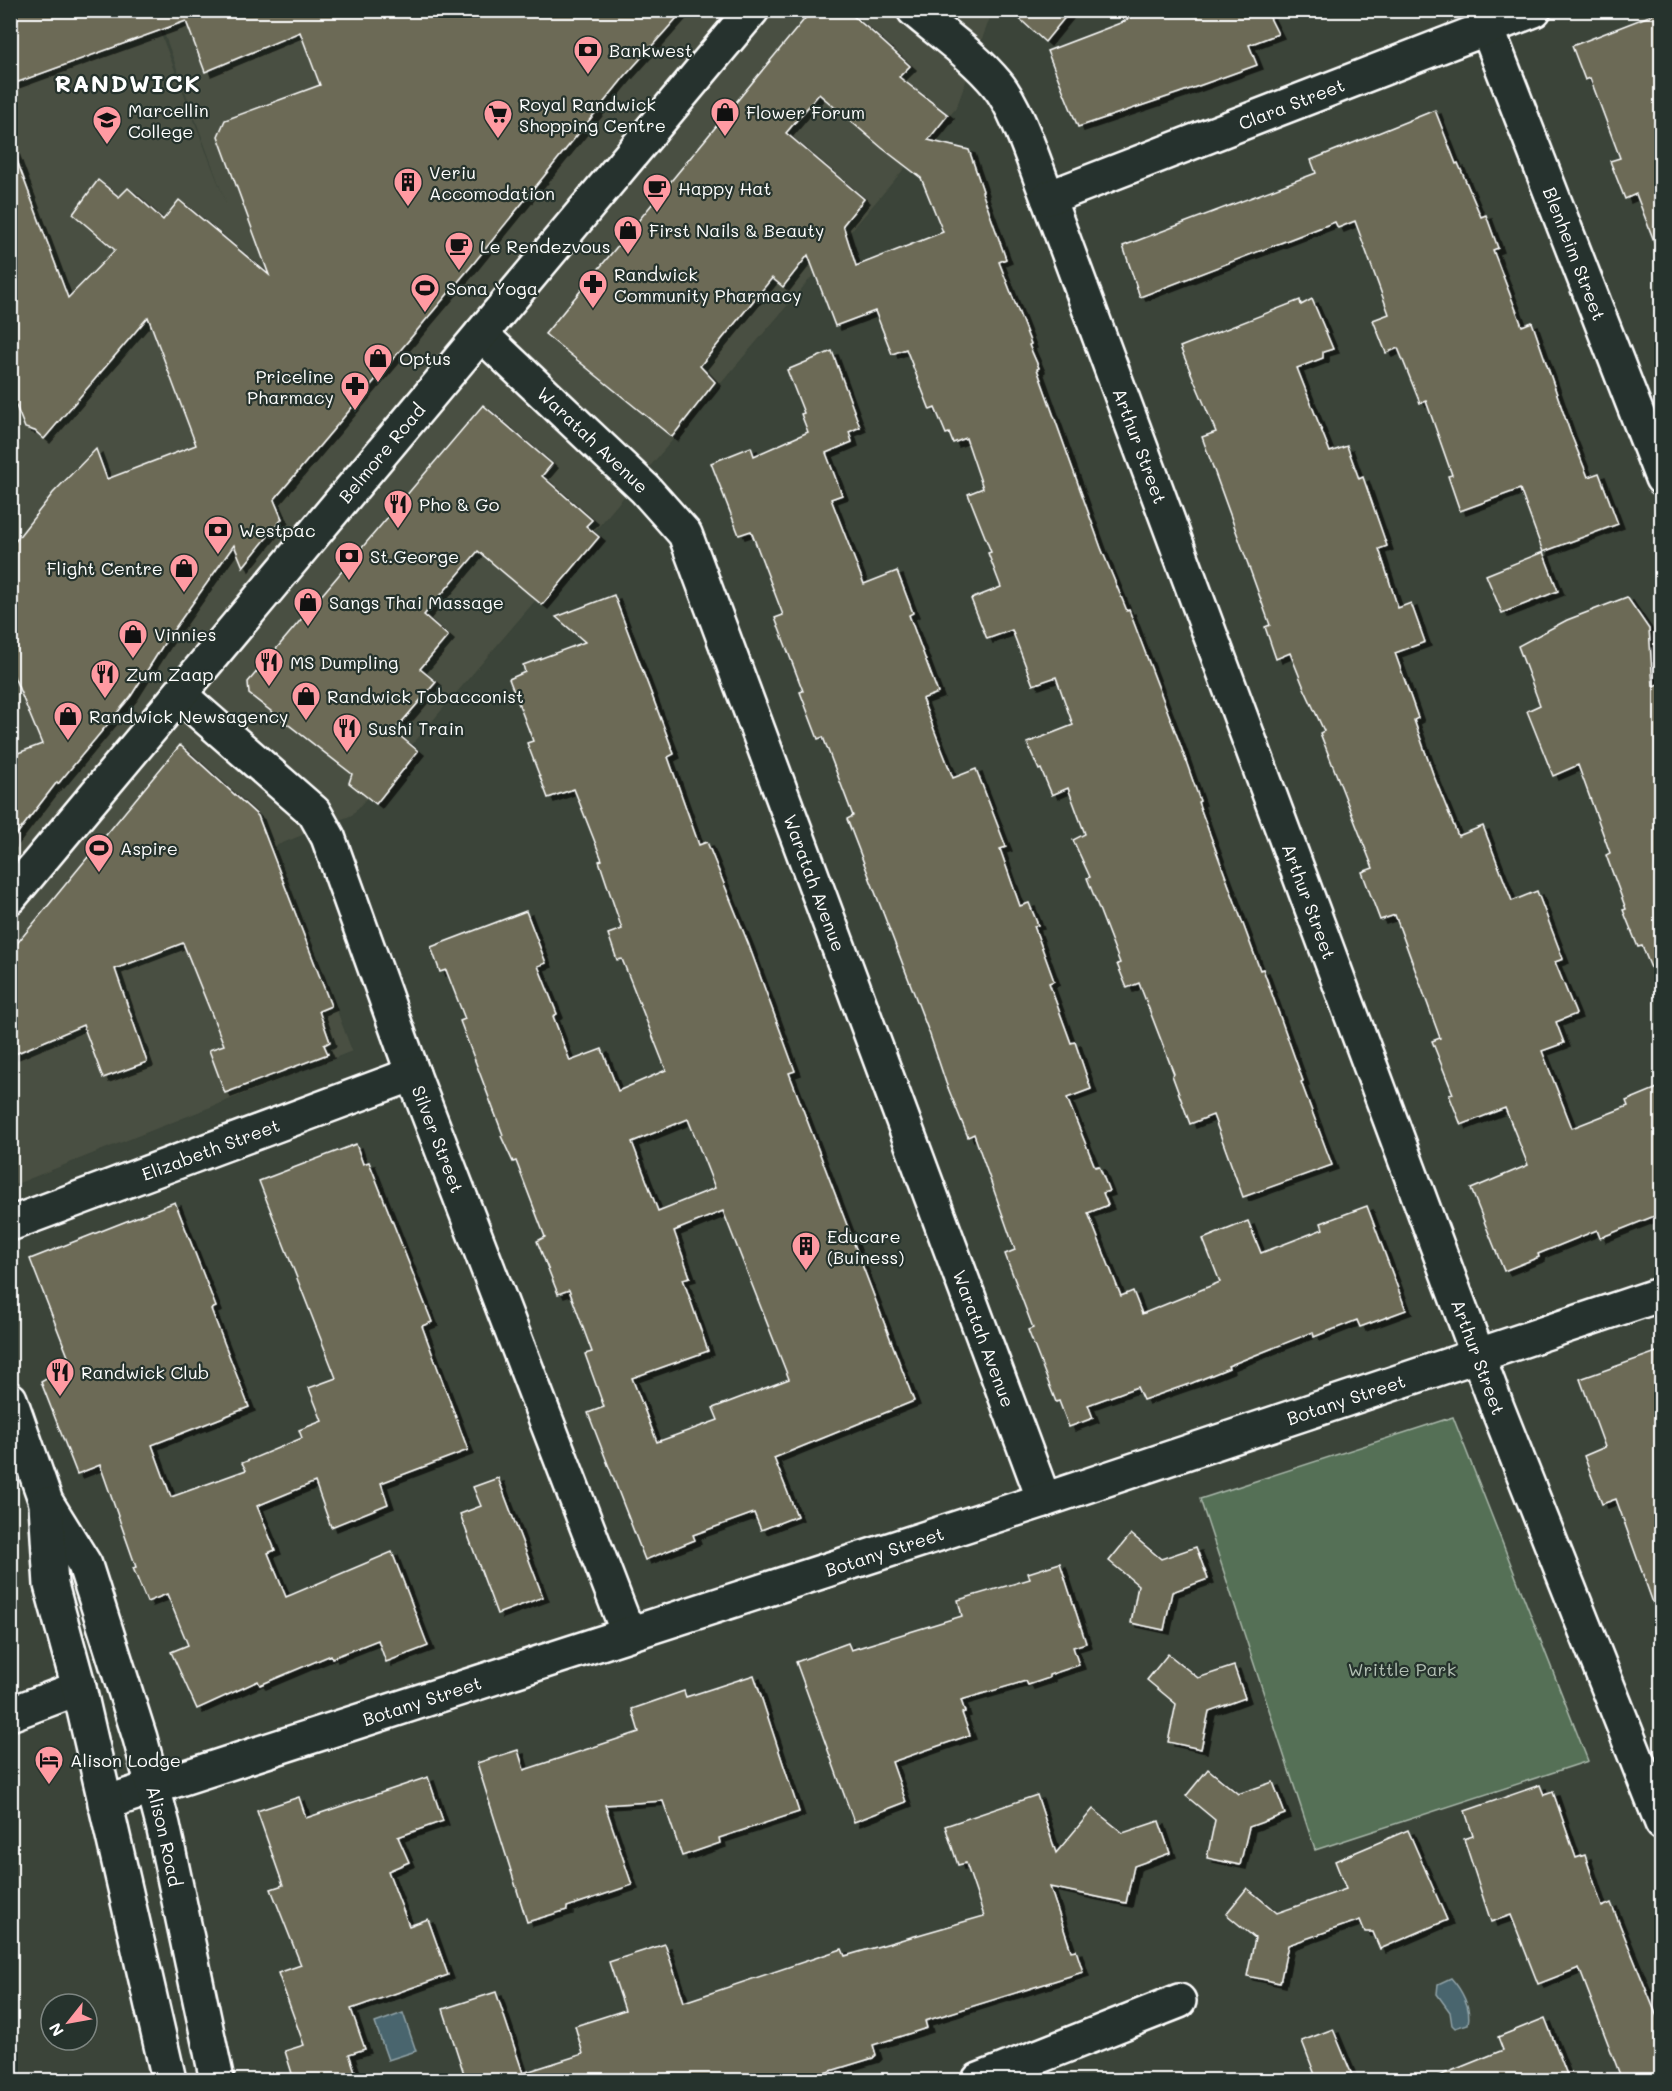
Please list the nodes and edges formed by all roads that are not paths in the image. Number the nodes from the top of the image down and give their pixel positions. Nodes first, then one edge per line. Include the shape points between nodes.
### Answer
1 (752, 10) edge
2 (914, 10) edge
3 (1534, 10) edge
4 (1487, 28) junction
5 (1048, 198) junction
6 (482, 334) junction
7 (1662, 478) edge
8 (180, 695) junction
9 (10, 897) edge
10 (413, 1074) junction
11 (10, 1224) edge
12 (1662, 1294) edge
13 (1478, 1355) junction
14 (10, 1399) edge
15 (1044, 1500) junction
16 (46, 1502) junction
17 (628, 1633) junction
18 (79, 1688) junction
19 (10, 1714) edge
20 (153, 1788) junction
21 (105, 1803) junction
22 (1662, 1823) edge
23 (1179, 2001) dead end
24 (169, 2080) edge
25 (217, 2080) edge
26 (979, 2080) edge

1 - 6 street, Belmore Road
2 - 5 street, Arthur Street via 998,84
3 - 4 street, Clara Street
4 - 5 street, Clara Street
4 - 7 street, Blenheim Street
5 - 13 street, Arthur Street
6 - 8 street, Belmore Road
6 - 15 street, Waratah Avenue via 645,489 685,534
8 - 9 street, Belmore Road
8 - 10 street, Silver Street via 314,812 327,837
10 - 11 street, Elizabeth Street
10 - 17 street, Silver Street
12 - 13 street, Botany Street
13 - 15 street, Botany Street
13 - 22 street, Arthur Street
14 - 16 street, Alison Road
15 - 17 street, Botany Street
16 - 18 street, Alison Road via 51,1585
16 - 20 street, Alison Road via 86,1565
17 - 20 street, Botany Street
18 - 19 street
18 - 21 street, Alison Road
20 - 21 street, Botany Street
20 - 25 street, Alison Road
21 - 24 street, Alison Road
23 - 26 street

